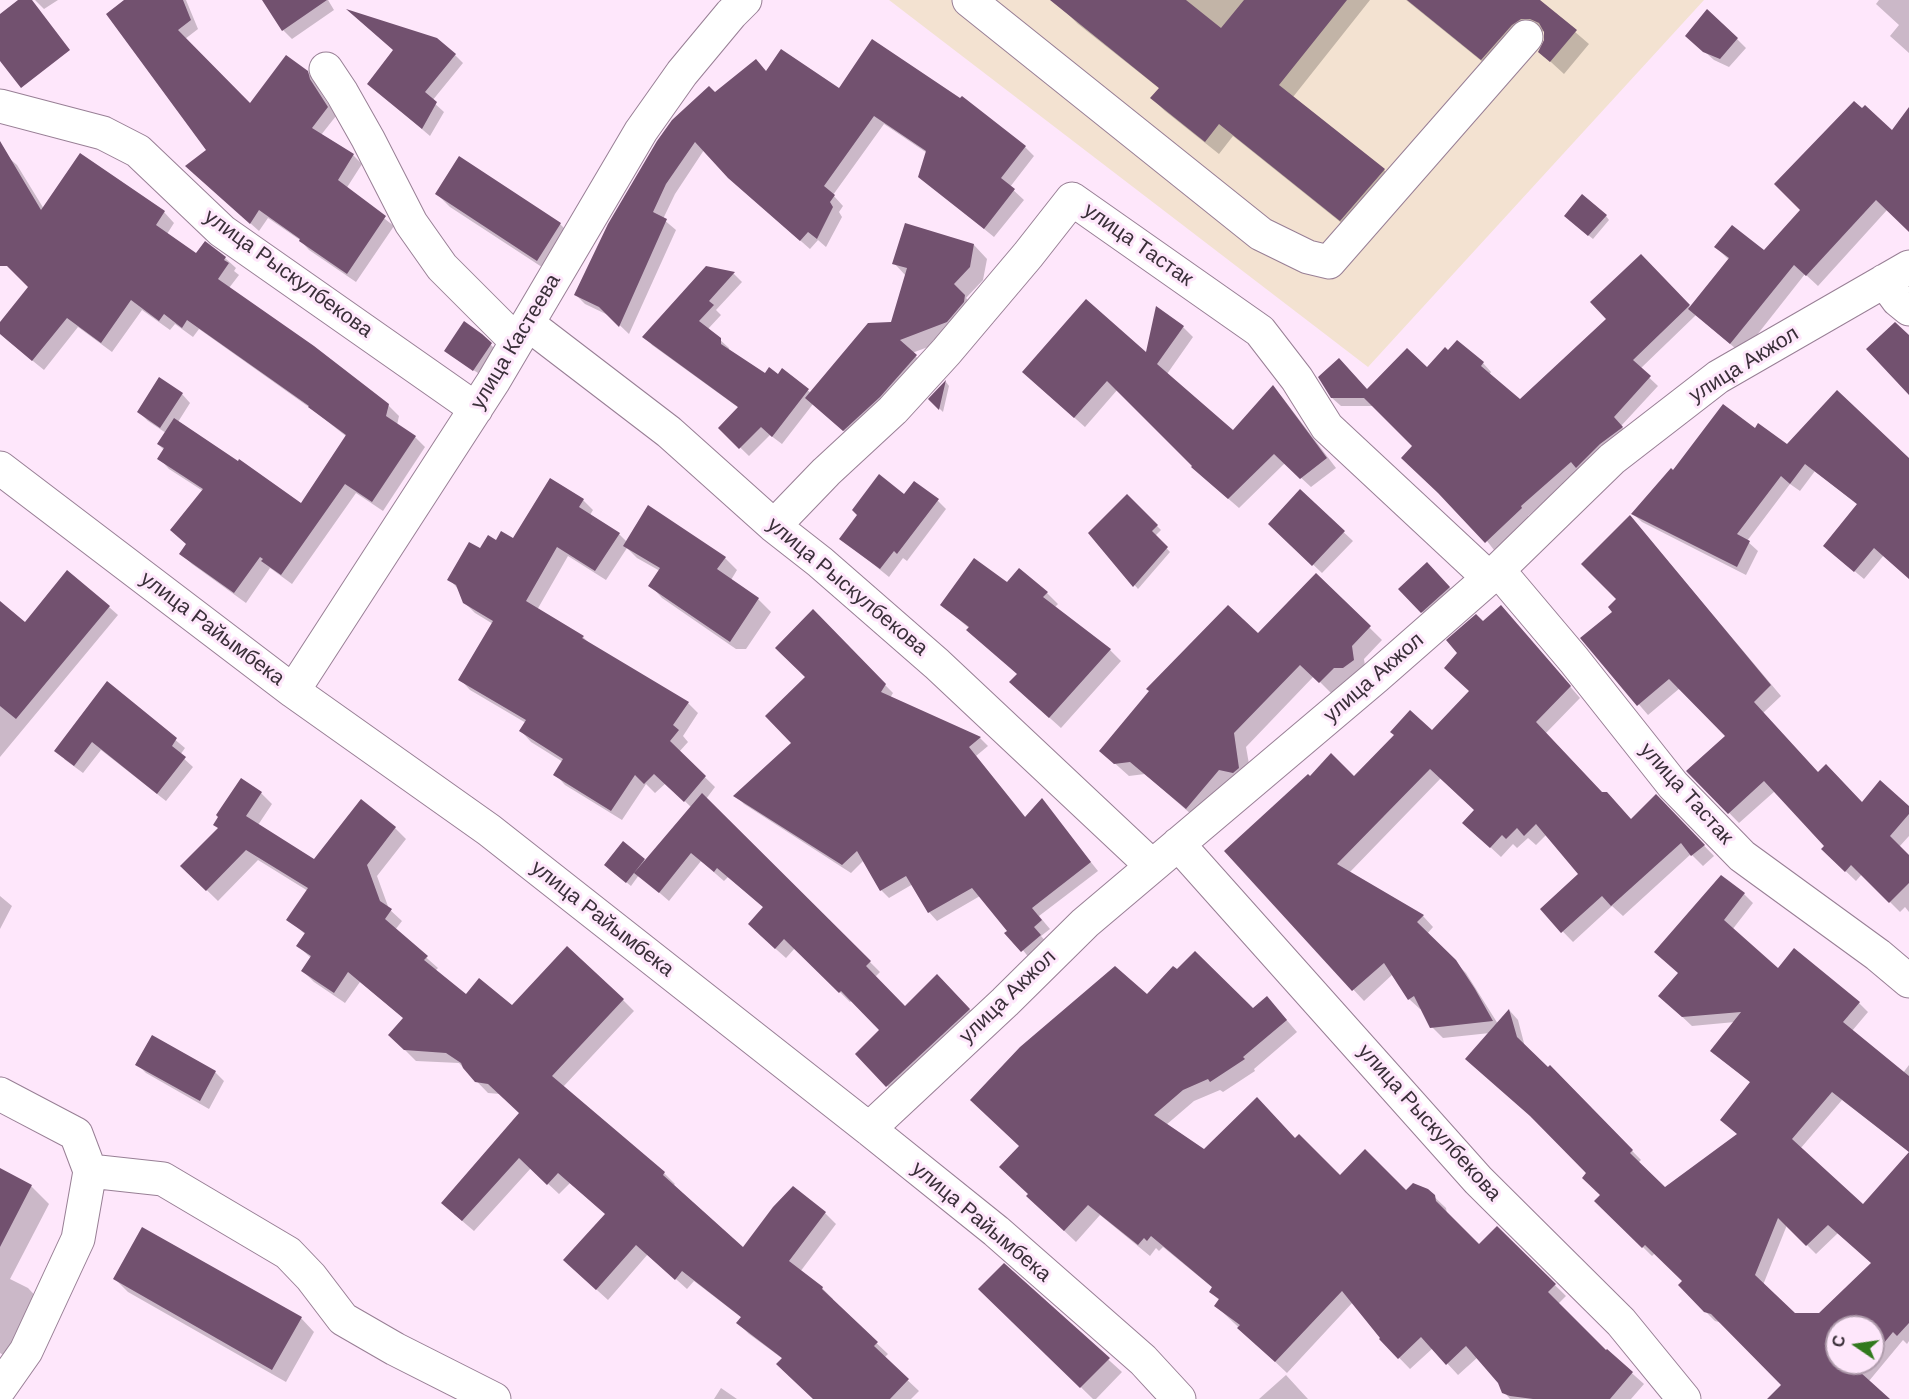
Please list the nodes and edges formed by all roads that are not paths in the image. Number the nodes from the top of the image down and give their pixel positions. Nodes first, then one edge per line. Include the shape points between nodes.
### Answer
1 (969, 0) edge
2 (734, 5) edge
3 (1526, 37) dead end
4 (326, 69) dead end
5 (0, 106) edge
6 (1897, 274) edge
7 (1909, 309) edge
8 (522, 333) junction
9 (476, 409) junction
10 (4, 480) edge
11 (774, 526) junction
12 (1494, 574) junction
13 (293, 691) junction
14 (1178, 844) junction
15 (1151, 865) junction
16 (1909, 981) edge
17 (0, 1094) edge
18 (869, 1129) junction
19 (90, 1171) junction
20 (0, 1388) edge
21 (494, 1399) edge
22 (1179, 1399) edge
23 (1684, 1399) edge

1 - 3 street via 1261,234 1308,257 1329,262
2 - 8 street, улица Кастеева via 641,131
4 - 8 street, улица Рыскулбекова via 417,231 442,267
5 - 9 street, улица Рыскулбекова via 103,133 138,151 222,231
6 - 7 street via 1898,300
6 - 12 street, улица Акжол via 1718,377 1612,459
8 - 9 street, улица Кастеева
8 - 11 street, улица Рыскулбекова via 669,432
9 - 13 street, улица Кастеева
10 - 13 street, улица Райымбека
11 - 12 street, улица Тастак via 893,410 946,352 1072,199 1260,331 1327,427
11 - 15 street, улица Рыскулбекова via 938,664
12 - 14 street, улица Акжол
12 - 16 street, улица Тастак via 1574,660 1673,785 1742,856
13 - 18 street, улица Райымбека via 489,830
14 - 15 street, улица Акжол
14 - 23 street, улица Рыскулбекова via 1478,1180 1620,1322
15 - 18 street, улица Акжол
17 - 19 street via 76,1134
18 - 22 street, улица Райымбека via 996,1232 1143,1360
19 - 20 street via 78,1239 26,1351
19 - 21 street via 163,1179 288,1253 344,1319

